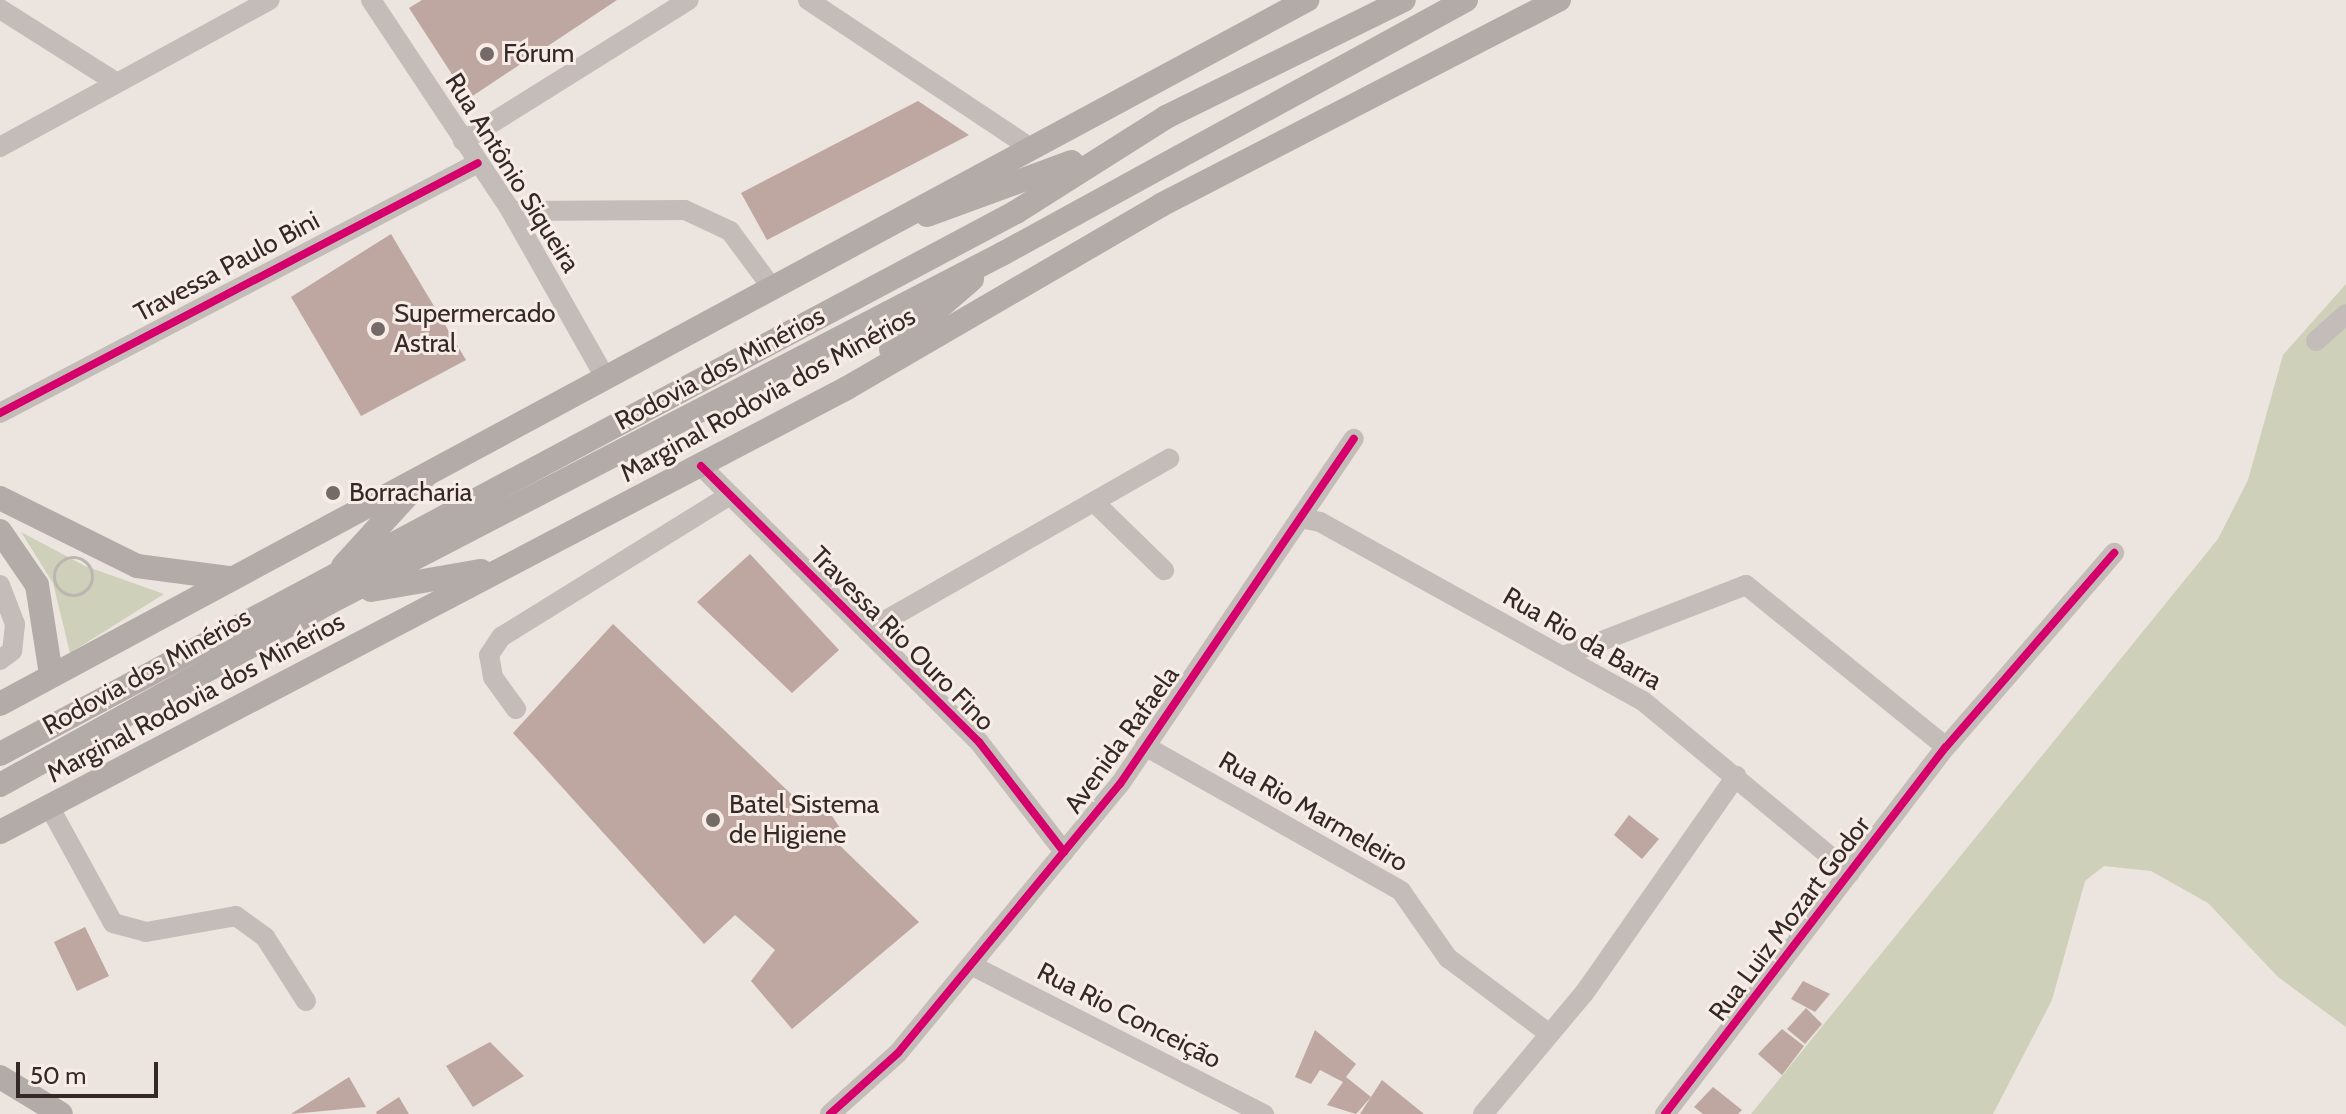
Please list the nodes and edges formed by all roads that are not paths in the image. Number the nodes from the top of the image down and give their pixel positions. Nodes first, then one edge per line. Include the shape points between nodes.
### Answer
1 (270, 0) edge
2 (371, 0) edge
3 (689, 0) edge
4 (808, 0) edge
5 (1307, 0) edge
6 (1404, 0) edge
7 (1466, 0) edge
8 (1559, 0) edge
9 (0, 9) edge
10 (117, 83) junction
11 (1138, 133) junction
12 (463, 141) junction
13 (0, 147) edge
14 (1031, 148) junction
15 (478, 163) junction
16 (511, 211) junction
17 (879, 230) junction
18 (996, 257) junction
19 (770, 285) junction
20 (2346, 314) edge
21 (2316, 341) dead end
22 (605, 377) junction
23 (847, 388) junction
24 (0, 413) edge
25 (1354, 439) dead end
26 (1169, 459) dead end
27 (438, 462) junction
28 (701, 466) junction
29 (728, 496) junction
30 (0, 498) edge
31 (1094, 502) junction
32 (1300, 518) junction
33 (2, 538) edge
34 (2114, 553) dead end
35 (503, 567) junction
36 (1164, 570) dead end
37 (231, 578) junction
38 (0, 585) edge
39 (339, 588) junction
40 (867, 631) junction
41 (1563, 656) junction
42 (0, 660) edge
43 (187, 672) junction
44 (51, 674) junction
45 (0, 704) edge
46 (516, 709) dead end
47 (1145, 746) junction
48 (1946, 747) junction
49 (0, 754) edge
50 (1736, 776) junction
51 (0, 785) edge
52 (49, 806) junction
53 (0, 832) edge
54 (1064, 852) junction
55 (1850, 873) junction
56 (971, 965) junction
57 (306, 1001) dead end
58 (1547, 1032) junction
59 (5, 1082) edge
60 (61, 1114) edge
61 (830, 1114) edge
62 (1264, 1114) edge
63 (1483, 1114) edge
64 (1665, 1114) edge

1 - 10 street
2 - 12 street, Rua Antônio Siqueira
3 - 12 street
4 - 14 street
5 - 14 main road
6 - 11 main road, Rodovia dos Minérios
7 - 18 main road, Rodovia dos Minérios
8 - 23 main road, Marginal Rodovia dos Minérios via 1161,205
9 - 10 street
10 - 13 street
11 - 17 main road
11 - 39 main road, Rodovia dos Minérios via 1016,212
12 - 15 street, Rua Antônio Siqueira
14 - 17 main road
15 - 16 street, Rua Antônio Siqueira
15 - 24 street, Travessa Paulo Bini
16 - 19 street via 685,210 730,231
16 - 22 street, Rua Antônio Siqueira
17 - 19 main road
18 - 23 main road
18 - 39 main road, Rodovia dos Minérios
19 - 22 main road
20 - 21 street
22 - 27 main road
23 - 28 main road, Marginal Rodovia dos Minérios
25 - 32 street, Avenida Rafaela
26 - 31 street
27 - 37 main road
27 - 39 main road
28 - 29 street, Travessa Rio Ouro Fino
28 - 35 main road, Marginal Rodovia dos Minérios
29 - 40 street, Travessa Rio Ouro Fino
29 - 46 street via 501,637 489,655 493,677
30 - 37 main road via 137,566
31 - 36 street
31 - 40 street
32 - 41 street, Rua Rio da Barra via 1320,522
32 - 47 street, Avenida Rafaela
33 - 44 main road via 37,585
34 - 48 street, Rua Luiz Mozart Godor
35 - 39 main road
35 - 52 main road, Marginal Rodovia dos Minérios
37 - 44 main road
38 - 42 street via 15,624 12,651
39 - 43 main road, Rodovia dos Minérios
40 - 54 street, Travessa Rio Ouro Fino via 979,742
41 - 48 street via 1746,585
41 - 50 street, Rua Rio da Barra via 1643,701
43 - 49 main road, Rodovia dos Minérios
43 - 51 main road, Rodovia dos Minérios
44 - 45 main road
47 - 54 street, Avenida Rafaela
47 - 58 street, Rua Rio Marmeleiro via 1401,891 1448,958
48 - 55 street, Rua Luiz Mozart Godor
50 - 55 street, Rua Rio da Barra
50 - 58 street via 1585,992
52 - 53 main road, Marginal Rodovia dos Minérios
52 - 57 street via 113,923 146,932 236,916 265,937
54 - 56 street, Avenida Rafaela
55 - 64 street, Rua Luiz Mozart Godor
56 - 61 street, Avenida Rafaela via 898,1053
56 - 62 street, Rua Rio Conceição
58 - 63 street
59 - 60 main road

